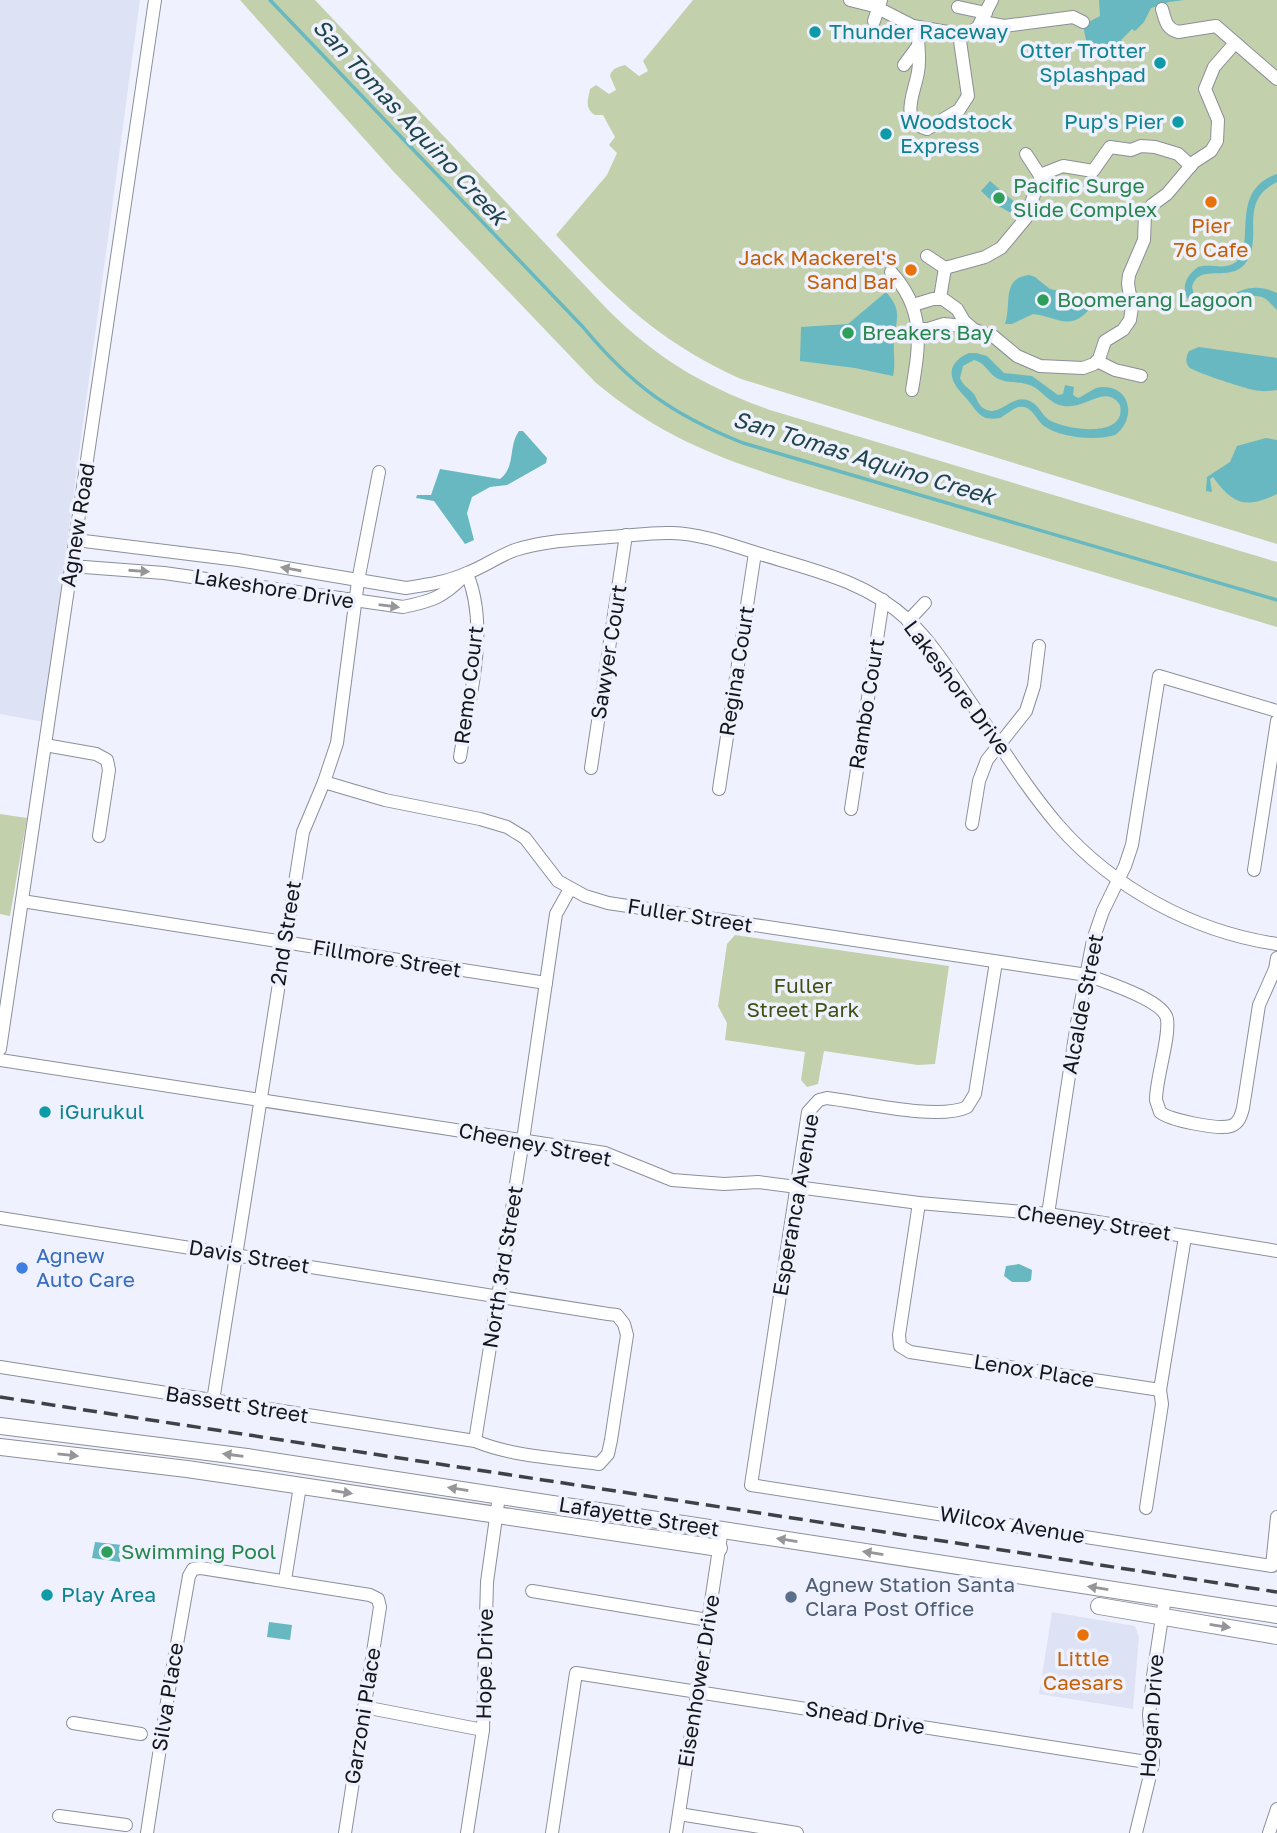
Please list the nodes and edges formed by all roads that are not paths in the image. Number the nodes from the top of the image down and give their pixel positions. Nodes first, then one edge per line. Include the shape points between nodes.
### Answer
1 (155, 0) edge
2 (850, 0) edge
3 (992, 0) edge
4 (882, 7) edge
5 (958, 7) dead end
6 (1161, 9) dead end
7 (984, 18) junction
8 (874, 21) dead end
9 (1083, 22) dead end
10 (915, 27) junction
11 (959, 34) junction
12 (1235, 43) junction
13 (918, 46) junction
14 (904, 65) dead end
15 (1277, 79) edge
16 (1026, 154) dead end
17 (1191, 166) junction
18 (1041, 177) junction
19 (927, 256) dead end
20 (945, 268) junction
21 (891, 272) dead end
22 (940, 299) junction
23 (914, 305) junction
24 (918, 329) junction
25 (975, 330) junction
26 (1097, 361) junction
27 (1141, 376) dead end
28 (912, 390) dead end
29 (379, 472) dead end
30 (626, 536) junction
31 (76, 540) junction
32 (755, 553) junction
33 (71, 566) junction
34 (467, 574) junction
35 (358, 581) junction
36 (883, 600) junction
37 (355, 601) junction
38 (925, 603) dead end
39 (908, 621) junction
40 (1039, 646) dead end
41 (1277, 711) edge
42 (1277, 721) edge
43 (1000, 744) junction
44 (45, 745) junction
45 (460, 757) dead end
46 (591, 768) dead end
47 (324, 782) junction
48 (719, 789) dead end
49 (851, 809) dead end
50 (972, 824) dead end
51 (99, 836) dead end
52 (1254, 870) dead end
53 (1119, 880) junction
54 (570, 889) junction
55 (22, 901) junction
56 (284, 943) junction
57 (1277, 944) edge
58 (1277, 958) edge
59 (996, 962) junction
60 (1087, 975) junction
61 (545, 983) junction
62 (3, 1002) edge
63 (0, 1049) edge
64 (0, 1060) edge
65 (260, 1098) junction
66 (523, 1140) junction
67 (797, 1187) junction
68 (919, 1203) junction
69 (1048, 1214) junction
70 (0, 1218) edge
71 (1185, 1237) junction
72 (1277, 1251) edge
73 (236, 1254) junction
74 (498, 1297) junction
75 (0, 1367) edge
76 (1160, 1390) junction
77 (213, 1401) junction
78 (0, 1426) edge
79 (475, 1441) junction
80 (0, 1447) edge
81 (751, 1485) joint
82 (300, 1486) junction
83 (499, 1496) junction
84 (1146, 1508) dead end
85 (496, 1514) junction
86 (1277, 1517) edge
87 (722, 1530) junction
88 (719, 1548) junction
89 (285, 1580) junction
90 (532, 1591) dead end
91 (1165, 1598) junction
92 (1099, 1606) dead end
93 (1277, 1615) edge
94 (1162, 1617) junction
95 (708, 1620) junction
96 (1277, 1636) edge
97 (697, 1691) junction
98 (364, 1707) junction
99 (73, 1723) dead end
100 (483, 1730) junction
101 (141, 1734) dead end
102 (1153, 1763) junction
103 (1277, 1809) edge
104 (679, 1814) junction
105 (59, 1816) dead end
106 (126, 1825) dead end
107 (147, 1833) edge
108 (345, 1833) edge
109 (467, 1833) edge
110 (552, 1833) edge
111 (676, 1833) edge
112 (797, 1833) edge
113 (1136, 1833) edge
114 (1269, 1833) edge

1 - 31 street, Agnew Road
2 - 4 street
3 - 7 street
4 - 8 street
4 - 10 street
5 - 7 street
6 - 12 street via 1172,31 1216,26
7 - 9 street via 1004,26 1073,17
7 - 11 street via 969,33
10 - 11 street
10 - 13 street
11 - 13 street via 968,96 959,110 927,129 914,122 909,111 918,72
12 - 15 street
12 - 17 street via 1214,68 1205,89 1218,120 1217,141
13 - 14 street
16 - 18 street
17 - 18 street via 1170,151 1113,146 1093,171 1063,166
17 - 26 street via 1146,214 1144,240 1129,275 1130,320 1105,341
18 - 20 street via 1026,218 1001,248
19 - 20 street
20 - 22 street
21 - 23 street
22 - 23 street
22 - 25 street via 957,309
23 - 24 street
24 - 25 street via 949,324
24 - 28 street
25 - 26 street via 1040,366 1083,368
26 - 27 street
29 - 35 street, 2nd Street
30 - 32 street, Lakeshore Drive via 687,534
30 - 34 street, Lakeshore Drive via 528,546
30 - 46 street, Sawyer Court
31 - 33 street, Agnew Road
35 -> 31 street, Lakeshore Drive via 212,556
32 - 36 street, Lakeshore Drive via 836,576
32 - 48 street, Regina Court
33 -> 37 street, Lakeshore Drive via 164,573
33 - 44 street, Agnew Road
34 - 35 street, Lakeshore Drive via 405,587
37 -> 34 street, Lakeshore Drive via 403,607 427,602 447,593
34 - 45 street, Remo Court via 478,612 478,632
35 - 37 street, 2nd Street
36 - 39 street, Lakeshore Drive
36 - 49 street, Rambo Court
37 - 47 street, 2nd Street via 337,743
38 - 39 street
39 - 43 street, Lakeshore Drive
40 - 43 street via 1026,711
41 - 53 street, Alcalde Street via 1159,676 1132,845
42 - 52 street
43 - 50 street via 979,781
43 - 53 street, Lakeshore Drive via 1059,826
44 - 51 street via 107,760
44 - 55 street, Agnew Road
47 - 54 street, Fuller Street via 506,827 525,838 558,881
47 - 56 street, 2nd Street via 303,832
53 - 57 street, Lakeshore Drive via 1198,923
53 - 60 street, Alcalde Street via 1097,925
54 - 59 street, Fuller Street via 608,903
54 - 61 street, North 3rd Street via 556,915
55 - 56 street, Fillmore Street
55 - 62 street, Agnew Road
56 - 61 street, Fillmore Street
56 - 65 street, 2nd Street
58 - 60 street, Fuller Street via 1259,1005 1241,1115 1235,1124 1224,1127 1160,1112 1156,1094 1167,1026 1165,1012
59 - 60 street, Fuller Street
59 - 67 street, Esperanca Avenue via 975,1094 967,1107 915,1110 819,1100 808,1112
60 - 69 street, Alcalde Street
61 - 66 street, North 3rd Street
62 - 63 street, Agnew Road
64 - 65 street, Cheeney Street
65 - 66 street, Cheeney Street
65 - 73 street, 2nd Street
66 - 67 street, Cheeney Street via 605,1153 672,1180
66 - 74 street, North 3rd Street
67 - 68 street, Cheeney Street
67 - 81 street, Esperanca Avenue
68 - 69 street, Cheeney Street
68 - 76 street, Lenox Place via 900,1346 910,1352
69 - 71 street, Cheeney Street
70 - 73 street, Davis Street
71 - 72 street, Cheeney Street
71 - 76 street
73 - 74 street, Davis Street
73 - 77 street, 2nd Street
74 - 79 street, North 3rd Street
74 - 79 street, Davis Street via 617,1315 622,1321 627,1335 611,1440 608,1454 599,1464 523,1454
75 - 77 street, Bassett Street
76 - 84 street via 1162,1404
77 - 79 street, Bassett Street
83 -> 78 main road, Lafayette Street
80 -> 82 main road, Lafayette Street
81 - 86 street, Wilcox Avenue via 1272,1566
82 -> 85 main road, Lafayette Street
82 - 89 street
83 - 85 street, Hope Drive
83 - 87 main road, Lafayette Street
85 - 88 main road, Lafayette Street
85 - 100 street, Hope Drive via 487,1582
87 - 88 street, Eisenhower Drive
91 -> 87 main road, Lafayette Street
88 - 95 street, Eisenhower Drive
89 - 98 street, Garzoni Place via 378,1599
89 - 107 street, Silva Place via 201,1568 189,1576
90 - 95 street
91 - 93 main road, Lafayette Street
91 - 94 street, Hogan Drive
92 - 94 main road
94 -> 96 main road
94 - 102 street, Hogan Drive via 1149,1716
95 - 97 street, Eisenhower Drive
97 - 102 street, Snead Drive
97 - 104 street, Eisenhower Drive
97 - 110 street, Snead Drive via 576,1673
98 - 100 street
98 - 108 street, Garzoni Place
99 - 101 street
100 - 109 street, Hope Drive
102 - 113 street, Hogan Drive
103 - 114 street
104 - 111 street, Eisenhower Drive
104 - 112 street
105 - 106 street

